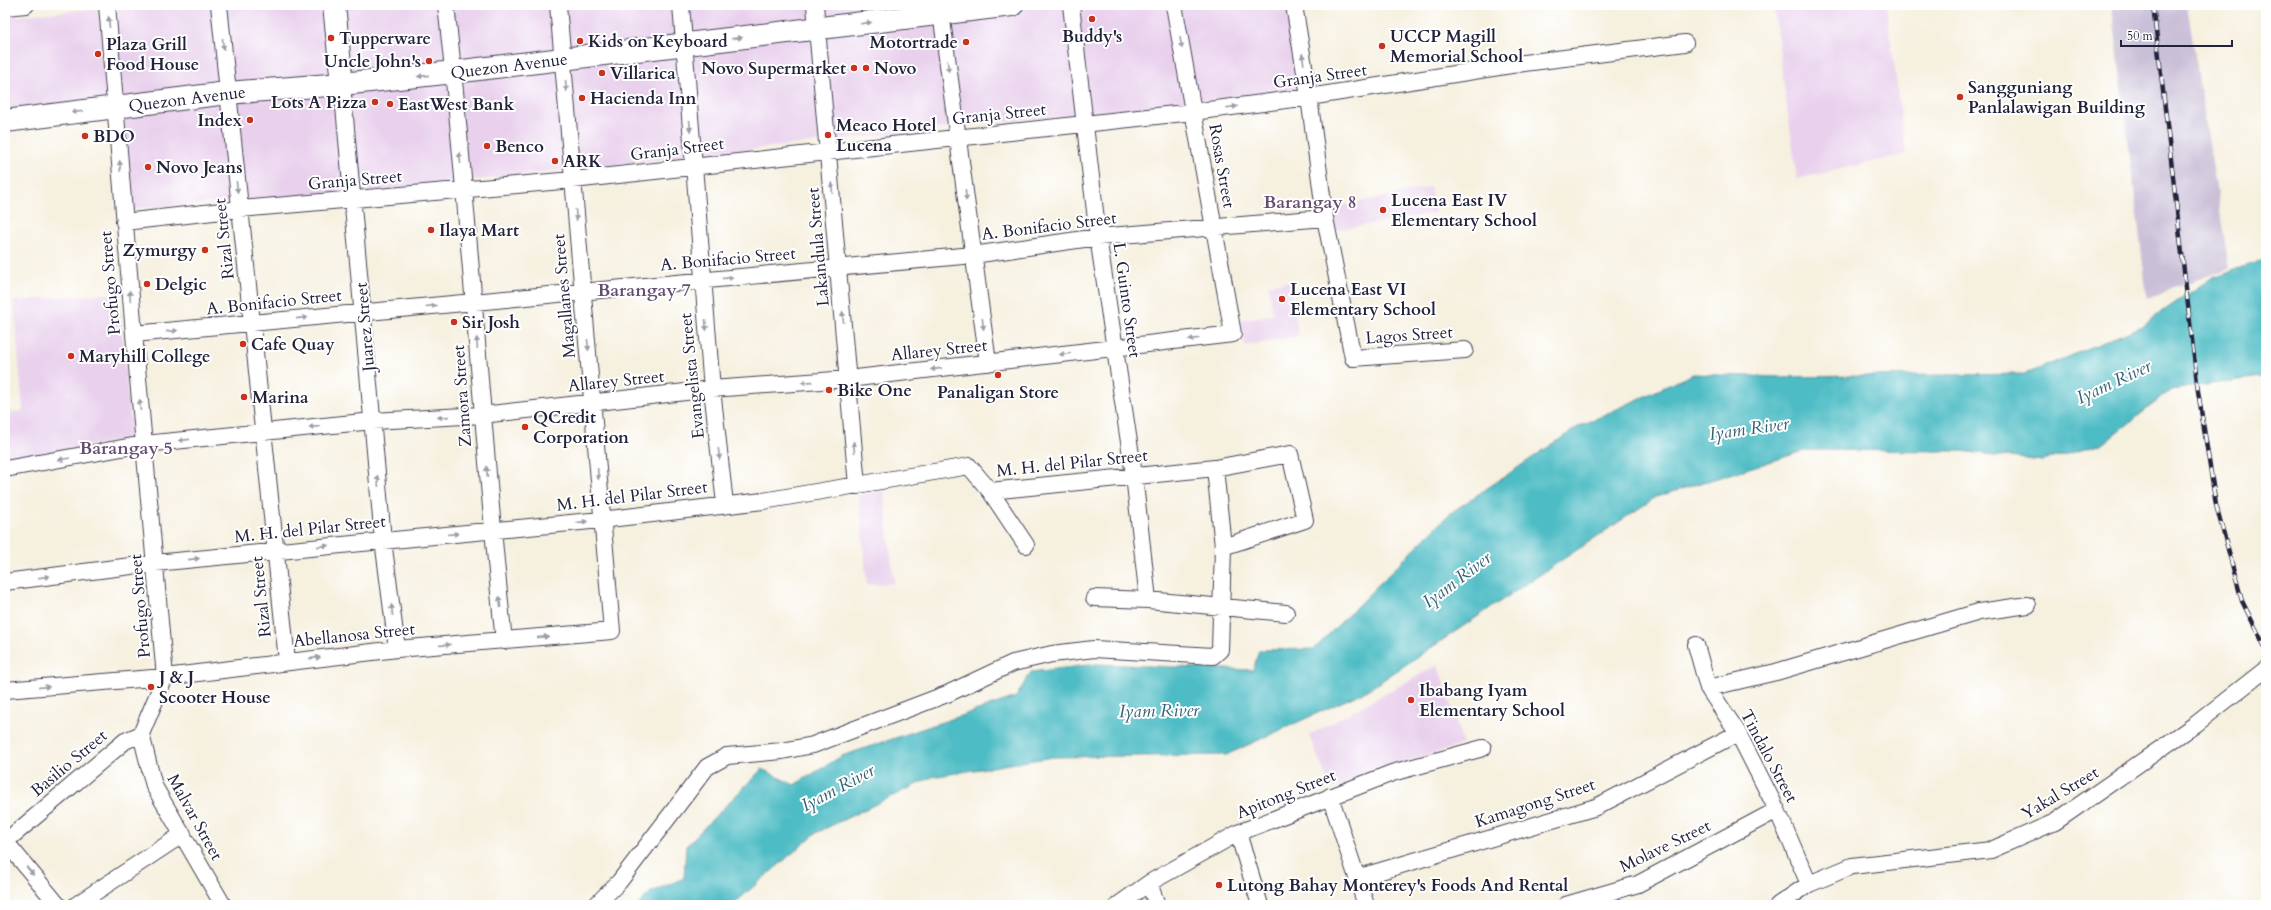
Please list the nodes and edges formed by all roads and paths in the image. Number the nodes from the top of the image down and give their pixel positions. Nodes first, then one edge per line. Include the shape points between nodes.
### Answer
1 (26, 5) edge
2 (107, 5) edge
3 (219, 5) edge
4 (334, 5) edge
5 (446, 5) edge
6 (558, 5) edge
7 (681, 5) edge
8 (815, 5) edge
9 (1012, 5) edge
10 (1070, 5) edge
11 (1174, 5) edge
12 (1294, 5) edge
13 (5, 7) edge
14 (940, 9) edge
15 (818, 29) junction
16 (1685, 43) dead end
17 (685, 45) junction
18 (564, 59) junction
19 (454, 72) junction
20 (342, 84) junction
21 (227, 93) junction
22 (1309, 97) junction
23 (116, 108) junction
24 (1193, 112) junction
25 (5, 121) edge
26 (1084, 124) junction
27 (958, 137) junction
28 (829, 152) junction
29 (693, 166) junction
30 (573, 180) junction
31 (463, 189) junction
32 (353, 199) junction
33 (240, 209) junction
34 (1325, 218) junction
35 (124, 222) junction
36 (1214, 228) junction
37 (1098, 238) junction
38 (973, 255) junction
39 (839, 268) junction
40 (702, 280) junction
41 (583, 291) junction
42 (474, 302) junction
43 (364, 312) junction
44 (252, 323) junction
45 (134, 334) junction
46 (1233, 334) joint
47 (1115, 348) junction
48 (1465, 350) dead end
49 (988, 364) junction
50 (848, 379) junction
51 (712, 390) junction
52 (593, 402) junction
53 (482, 414) junction
54 (373, 421) junction
55 (263, 432) junction
56 (144, 444) junction
57 (1214, 468) junction
58 (5, 469) edge
59 (1134, 475) junction
60 (857, 486) junction
61 (990, 491) junction
62 (725, 504) junction
63 (601, 520) junction
64 (492, 531) junction
65 (383, 540) junction
66 (1026, 545) dead end
67 (1224, 547) junction
68 (276, 551) junction
69 (155, 563) junction
70 (5, 582) edge
71 (1094, 598) dead end
72 (1148, 600) junction
73 (2028, 605) dead end
74 (1221, 608) junction
75 (1286, 613) dead end
76 (612, 631) joint
77 (504, 640) junction
78 (1696, 645) dead end
79 (397, 649) junction
80 (287, 661) junction
81 (2266, 668) edge
82 (165, 677) junction
83 (1708, 688) junction
84 (5, 690) edge
85 (141, 734) junction
86 (1738, 734) junction
87 (1483, 748) dead end
88 (1330, 796) junction
89 (1777, 810) junction
90 (1238, 833) junction
91 (183, 834) junction
92 (5, 841) edge
93 (1357, 878) junction
94 (1149, 883) junction
95 (1809, 884) junction
96 (58, 905) edge
97 (76, 905) edge
98 (223, 905) edge
99 (596, 905) edge
100 (1118, 905) edge
101 (1157, 905) edge
102 (1260, 905) edge
103 (1366, 905) edge
104 (1566, 905) edge
105 (1778, 905) edge

1 - 13 street
23 -> 2 street, Profugo Street
3 -> 21 street, Rizal Street
4 - 20 main road, Juarez Street
5 - 19 street, Zamora Street
6 - 18 street, Magallanes Street
7 - 17 street, Evangelista Street
8 - 15 street, Lakandula Street
9 - 14 main road, Quezon Avenue
10 - 26 street, L. Guinto Street
11 -> 24 street, Rosas Street
22 -> 12 street, Lagos Street
15 -> 14 main road, Quezon Avenue
14 -> 27 street
17 -> 15 main road, Quezon Avenue
15 - 28 street, Lakandula Street
16 - 22 street, Granja Street via 1524,64
17 - 18 main road, Quezon Avenue
17 -> 29 street, Evangelista Street
18 - 19 main road, Quezon Avenue
18 -> 30 street, Magallanes Street
19 -> 20 main road, Quezon Avenue
31 -> 19 street, Zamora Street
20 - 21 main road, Quezon Avenue
20 - 32 street, Juarez Street
21 - 23 main road, Quezon Avenue
21 -> 33 street, Rizal Street
24 -> 22 street, Granja Street
22 - 34 street, Lagos Street
23 -> 25 main road, Quezon Avenue
35 -> 23 street, Profugo Street
24 - 26 street, Granja Street
24 - 36 street, Rosas Street
26 - 27 street, Granja Street
26 - 37 street, L. Guinto Street
27 - 28 street, Granja Street
27 -> 38 street
28 - 29 street, Granja Street
39 -> 28 street, Lakandula Street
29 - 30 street, Granja Street
29 - 40 street, Evangelista Street
30 - 31 street, Granja Street
30 -> 41 street, Magallanes Street
31 - 32 street, Granja Street
31 - 42 street, Zamora Street
32 - 33 street, Granja Street
32 - 43 street, Juarez Street
33 - 35 street, Granja Street
33 - 44 street, Rizal Street
34 - 36 street, A. Bonifacio Street
34 - 48 street, Lagos Street via 1353,358
45 -> 35 street, Profugo Street
36 - 37 street, A. Bonifacio Street
36 - 46 street, Rosas Street
37 - 38 street, A. Bonifacio Street
37 - 47 street, L. Guinto Street
38 - 39 street, A. Bonifacio Street
38 -> 49 street
40 -> 39 street, A. Bonifacio Street
50 -> 39 street, Lakandula Street
40 - 41 street, A. Bonifacio Street
40 -> 51 street, Evangelista Street
41 - 42 street, A. Bonifacio Street
41 -> 52 street, Magallanes Street
43 -> 42 street, A. Bonifacio Street
53 -> 42 street, Zamora Street
44 -> 43 street, A. Bonifacio Street
43 - 54 street, Juarez Street
45 -> 44 street, A. Bonifacio Street
44 - 55 street, Rizal Street
56 -> 45 street, Profugo Street
46 -> 47 street, Allarey Street
47 -> 49 street, Allarey Street
47 - 59 street, L. Guinto Street
49 -> 50 street, Allarey Street
50 -> 51 street, Allarey Street
60 -> 50 street, Lakandula Street
51 - 52 street, Allarey Street
51 -> 62 street, Evangelista Street
52 - 53 street, Allarey Street
52 -> 63 street, Magallanes Street
53 -> 54 street, Allarey Street
64 -> 53 street, Zamora Street
54 -> 55 street, Allarey Street
65 -> 54 street, Juarez Street
55 -> 56 street, Allarey Street
55 - 68 street, Rizal Street
56 -> 58 street, Allarey Street
56 - 69 street, Profugo Street
57 - 59 street, M. H. del Pilar Street
57 - 67 street
57 - 67 street, M. H. del Pilar Street via 1290,454 1305,520
59 - 61 street, M. H. del Pilar Street
59 - 72 street, L. Guinto Street
60 - 61 street, M. H. del Pilar Street via 969,466
60 - 62 street, M. H. del Pilar Street via 763,502
61 - 66 street
62 - 63 street, M. H. del Pilar Street
64 -> 63 street, M. H. del Pilar Street
63 - 76 street, Magallanes Street
65 -> 64 street, M. H. del Pilar Street
77 -> 64 street, Zamora Street
68 -> 65 street, M. H. del Pilar Street
79 -> 65 street, Juarez Street
67 - 74 street
69 -> 68 street, M. H. del Pilar Street
68 - 80 street, Rizal Street
70 -> 69 street, M. H. del Pilar Street
69 - 82 street, Profugo Street
71 - 72 street
72 - 74 street
73 - 83 street via 1979,612 1776,672
74 - 75 street
74 - 99 street via 1220,650 1213,656 1094,649 1052,654 1014,663 947,694 813,745 782,751 727,756 707,767 619,882
77 -> 76 street, Abellanosa Street
79 -> 77 street, Abellanosa Street
78 - 83 street, Tindalo Street
80 -> 79 street, Abellanosa Street
80 - 82 street, Abellanosa Street
81 - 95 street, Yakal Street via 2196,724 2055,822 1991,850 1852,866
84 -> 82 street, Abellanosa Street
82 - 85 street
83 - 86 street, Tindalo Street
85 - 91 street, Malvar Street via 154,786
85 - 92 street, Basilio Street via 125,741
86 - 89 street, Tindalo Street
86 - 93 street, Kamagong Street via 1596,807
87 - 88 street, Apitong Street via 1392,773
88 - 90 street, Apitong Street
88 - 93 street
89 - 95 street, Tindalo Street
89 - 104 street, Molave Street via 1638,884
90 - 94 street, Apitong Street
90 - 102 street
91 - 97 street
91 - 98 street, Malvar Street
92 -> 96 street
93 - 103 street
94 - 100 street, Apitong Street
94 - 101 street
95 - 105 street, Yakal Street

